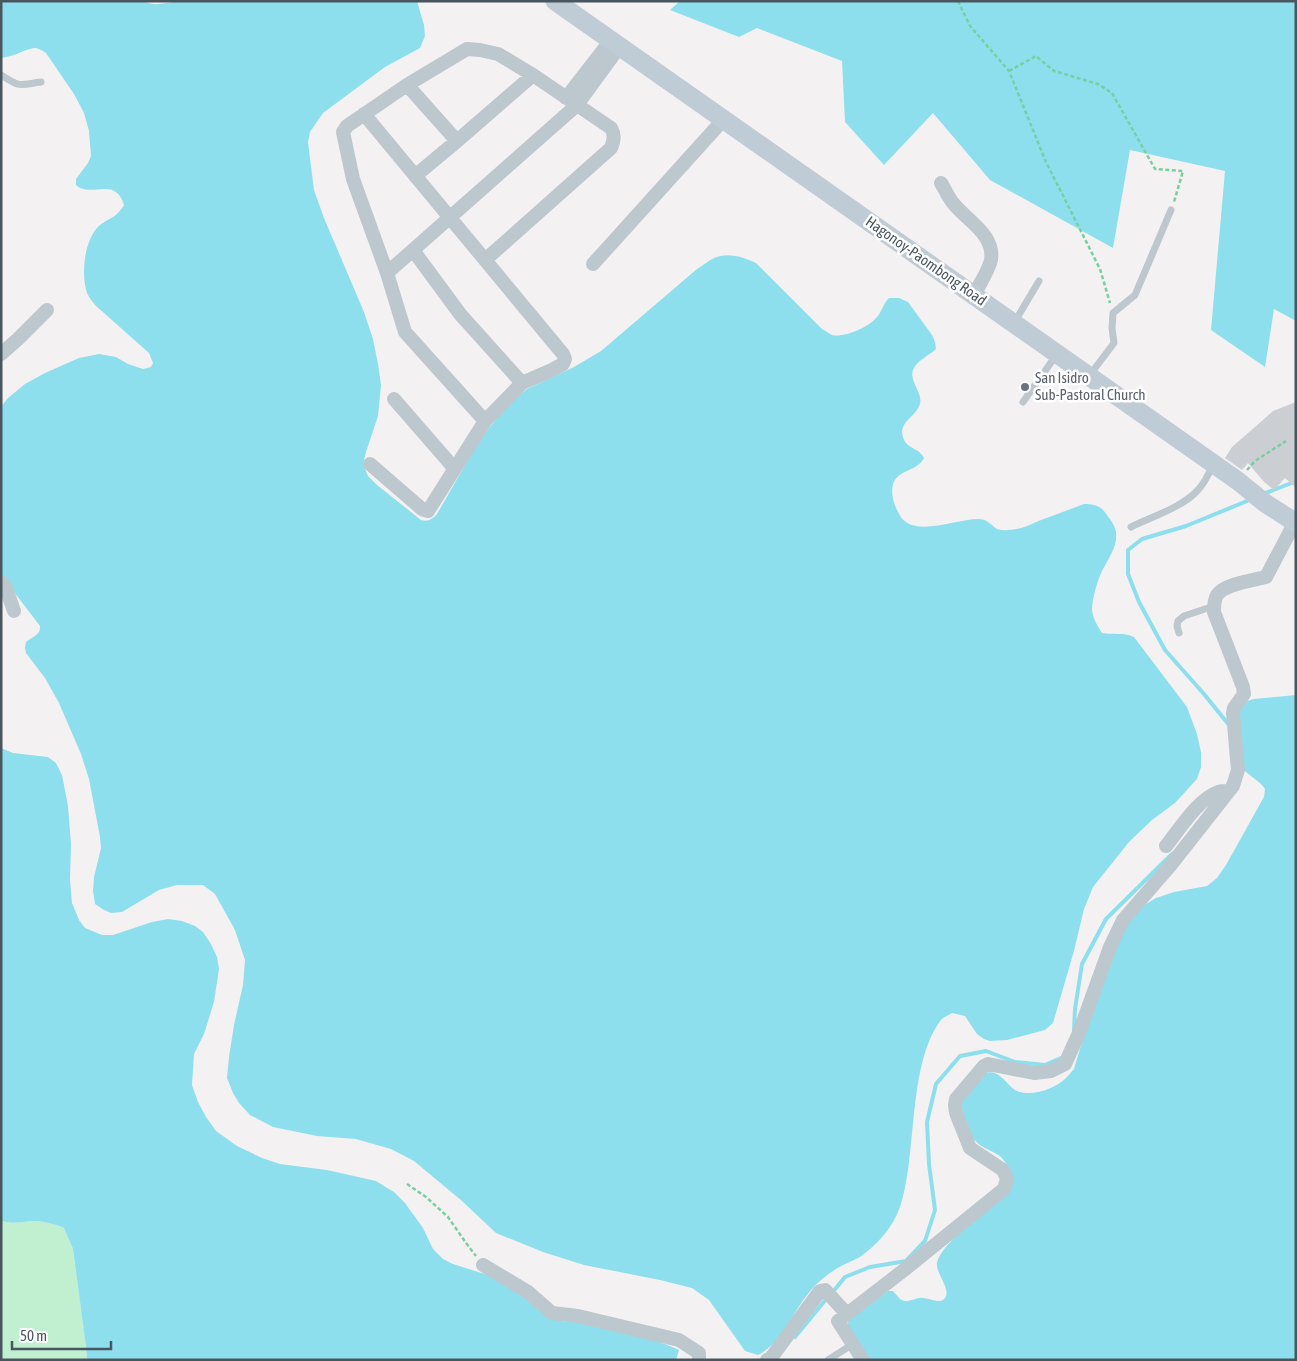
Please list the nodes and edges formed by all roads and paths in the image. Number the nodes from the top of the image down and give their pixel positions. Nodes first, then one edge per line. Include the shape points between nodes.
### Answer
1 (555, 1) edge
2 (958, 1) edge
3 (615, 43) junction
4 (1009, 71) junction
5 (1, 75) edge
6 (533, 75) junction
7 (41, 82) dead end
8 (408, 85) junction
9 (571, 101) junction
10 (364, 114) junction
11 (724, 119) junction
12 (457, 141) junction
13 (415, 176) junction
14 (941, 183) dead end
15 (1171, 210) joint
16 (450, 217) junction
17 (413, 250) junction
18 (485, 260) junction
19 (592, 264) dead end
20 (386, 273) junction
21 (1039, 281) dead end
22 (974, 295) junction
23 (47, 310) dead end
24 (1114, 313) junction
25 (1014, 323) junction
26 (1, 354) edge
27 (1057, 354) junction
28 (1089, 376) junction
29 (522, 383) junction
30 (394, 399) dead end
31 (1023, 402) dead end
32 (484, 421) junction
33 (1286, 441) dead end
34 (370, 464) dead end
35 (1213, 464) junction
36 (454, 468) junction
37 (1241, 484) junction
38 (1295, 523) edge
39 (1131, 527) dead end
40 (1, 582) edge
41 (1214, 606) junction
42 (14, 611) dead end
43 (1179, 633) dead end
44 (1224, 791) junction
45 (1166, 846) dead end
46 (407, 1184) dead end
47 (483, 1265) joint
48 (847, 1314) junction
49 (853, 1344) junction
50 (699, 1360) edge
51 (767, 1360) edge
52 (828, 1360) edge
53 (863, 1360) edge

1 - 3 main road, Hagonoy-Paombong Road
2 - 4 path via 970,26
3 - 9 street
3 - 11 main road, Hagonoy-Paombong Road
4 - 15 path via 1036,56 1054,71 1098,84 1112,93 1155,169 1183,171
4 - 24 path via 1046,162 1100,269
5 - 7 lane via 23,86
6 - 8 street via 498,54 467,49
6 - 9 street
6 - 12 street
8 - 10 street
8 - 12 street
9 - 16 street
9 - 18 street via 612,128 614,141 611,148
10 - 13 street
10 - 20 street via 343,132 353,178
11 - 19 street
11 - 22 main road, Hagonoy-Paombong Road
12 - 13 street
13 - 16 street
14 - 22 street via 953,204 978,227 989,244 991,262
15 - 24 lane via 1135,295
16 - 17 street
16 - 18 street
17 - 20 street
17 - 29 street via 460,314
18 - 29 street via 564,354 563,364
20 - 32 street via 405,332
21 - 25 lane
22 - 25 main road, Hagonoy-Paombong Road
23 - 26 street
24 - 28 lane via 1114,343
25 - 27 main road, Hagonoy-Paombong Road
27 - 28 main road, Hagonoy-Paombong Road
27 - 31 lane
28 - 35 main road, Hagonoy-Paombong Road
29 - 32 street
30 - 36 street
32 - 36 street
33 - 37 path via 1255,461
34 - 36 street via 428,511
35 - 37 main road, Hagonoy-Paombong Road
35 - 39 lane via 1197,492 1178,505
37 - 38 main road, Hagonoy-Paombong Road
38 - 41 street via 1266,577 1229,587 1218,594
40 - 42 street
41 - 43 lane via 1184,616 1178,621
41 - 44 street via 1244,694 1233,713 1238,770 1233,786
44 - 45 street via 1209,796 1199,805
44 - 48 street via 1170,866 1123,920 1065,1064 1051,1071 1034,1073 988,1064 956,1099 956,1112 970,1148 1003,1170 1007,1180 1004,1190
46 - 47 path via 448,1217
47 - 50 street via 528,1292 552,1312 679,1340 699,1353
48 - 49 street via 838,1321
48 - 51 street via 829,1294 820,1291
49 - 52 lane
49 - 53 street

